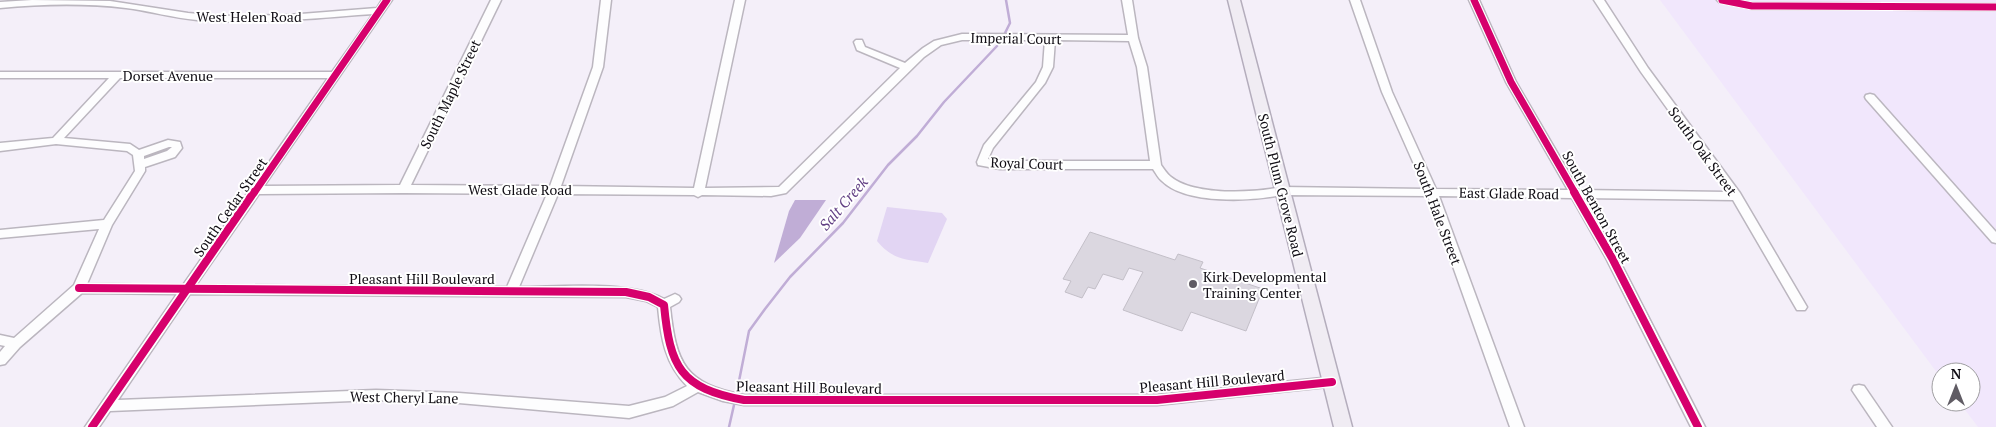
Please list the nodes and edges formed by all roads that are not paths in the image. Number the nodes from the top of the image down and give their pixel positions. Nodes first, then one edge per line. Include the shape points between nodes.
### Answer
1 (387, 0) edge
2 (496, 0) edge
3 (606, 0) edge
4 (740, 0) edge
5 (1128, 0) edge
6 (1234, 0) edge
7 (1355, 0) edge
8 (1474, 0) edge
9 (1599, 0) edge
10 (1722, 0) edge
11 (0, 5) edge
12 (1996, 7) edge
13 (379, 11) junction
14 (1050, 38) junction
15 (1133, 38) junction
16 (858, 42) dead end
17 (907, 67) junction
18 (0, 75) edge
19 (117, 75) junction
20 (335, 75) junction
21 (1870, 97) dead end
22 (56, 141) junction
23 (0, 147) edge
24 (1156, 165) junction
25 (404, 189) junction
26 (555, 189) junction
27 (256, 190) junction
28 (782, 190) joint
29 (1282, 191) junction
30 (1432, 192) junction
31 (698, 193) junction
32 (1577, 194) junction
33 (1736, 196) junction
34 (107, 224) junction
35 (0, 234) edge
36 (1996, 239) edge
37 (78, 288) junction
38 (186, 290) junction
39 (512, 290) junction
40 (676, 299) dead end
41 (664, 305) junction
42 (1801, 307) dead end
43 (0, 340) edge
44 (16, 343) junction
45 (0, 360) edge
46 (1332, 382) junction
47 (697, 387) junction
48 (1859, 390) dead end
49 (106, 406) junction
50 (92, 427) edge
51 (1343, 427) edge
52 (1517, 427) edge
53 (1698, 427) edge
54 (1884, 427) edge

1 - 13 street, South Cedar Street
2 - 25 street, South Maple Street
3 - 26 street via 598,67
4 - 31 street
5 - 15 street
6 - 29 main road, South Plum Grove Road
7 - 30 street, South Hale Street via 1387,92
8 - 32 street, South Benton Street via 1512,82
9 - 33 street, South Oak Street via 1644,70
10 - 12 street via 1752,6
11 - 13 street, West Helen Road via 91,3 234,19
13 - 20 street, South Cedar Street
14 - 15 street, Imperial Court
14 - 17 street, Imperial Court via 962,37 942,40 926,49
14 - 24 street, Royal Court via 1048,67 1040,83 988,147 982,162 1000,165
15 - 24 street via 1142,67
16 - 17 street via 860,48
17 - 28 street, Imperial Court
18 - 19 street, Dorset Avenue
19 - 20 street, Dorset Avenue
19 - 22 street
20 - 27 street, South Cedar Street
21 - 36 street
22 - 23 street
22 - 34 street via 130,148 139,159 140,171
24 - 29 street via 1166,180 1203,194 1262,196
25 - 26 street, West Glade Road
25 - 27 street, West Glade Road
26 - 31 street, West Glade Road
26 - 39 street
27 - 38 street, South Cedar Street
28 - 31 street, West Glade Road
29 - 30 street, East Glade Road
29 - 46 main road, South Plum Grove Road
30 - 32 street, East Glade Road
30 - 52 street, South Hale Street
32 - 33 street, East Glade Road
32 - 53 street, South Benton Street
33 - 42 street, South Oak Street
34 - 35 street
34 - 37 street
37 - 38 street, Pleasant Hill Boulevard
37 - 44 street
38 - 39 street, Pleasant Hill Boulevard
38 - 49 street, South Cedar Street
39 - 41 street, Pleasant Hill Boulevard via 626,292 649,297
40 - 41 street
41 - 47 street, Pleasant Hill Boulevard via 665,324 675,363
43 - 44 street
44 - 45 street
46 - 47 street, Pleasant Hill Boulevard via 1181,399 1096,401 744,400 722,397
46 - 51 main road, South Plum Grove Road
47 - 49 street, West Cheryl Lane via 668,402 629,412 459,398 376,395
48 - 54 street
49 - 50 street, South Cedar Street

